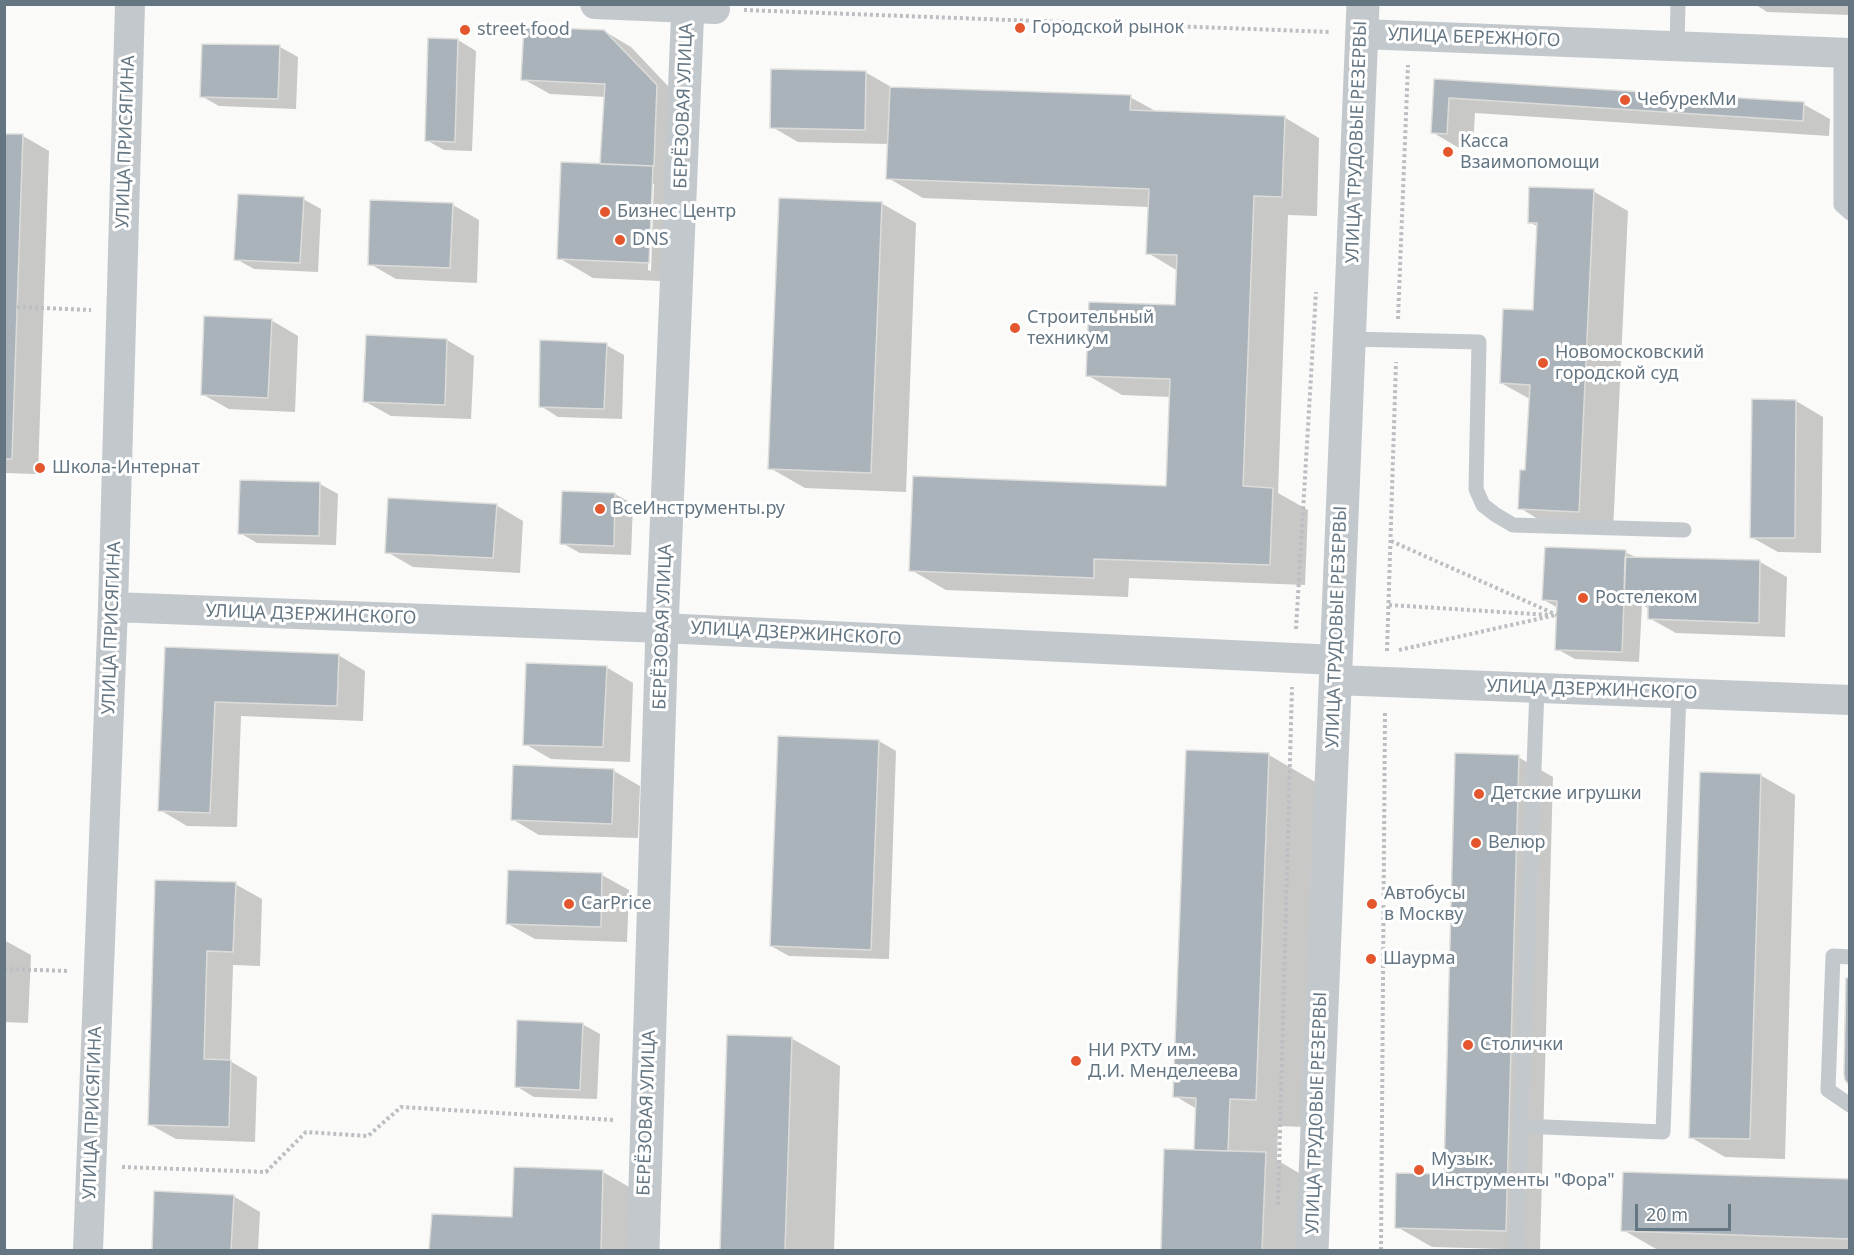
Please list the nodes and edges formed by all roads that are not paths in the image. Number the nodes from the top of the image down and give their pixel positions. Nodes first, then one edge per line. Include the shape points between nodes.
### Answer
1 (130, 4) edge
2 (595, 4) edge
3 (1678, 4) edge
4 (697, 7) edge
5 (1362, 19) edge
6 (1677, 46) junction
7 (1845, 53) edge
8 (1850, 213) edge
9 (1350, 339) junction
10 (1684, 530) dead end
11 (113, 607) junction
12 (662, 628) junction
13 (1335, 670) junction
14 (1537, 688) junction
15 (1679, 693) junction
16 (1850, 700) edge
17 (1850, 957) edge
18 (1850, 1105) edge
19 (1521, 1126) junction
20 (88, 1251) edge
21 (643, 1251) edge
22 (1312, 1251) edge
23 (1516, 1251) edge

1 - 11 street, УЛИЦА ПРИСЯГИНА
2 - 4 street
3 - 6 lane
4 - 12 street, БЕРЁЗОВАЯ УЛИЦА
5 - 6 street, УЛИЦА БЕРЕЖНОГО via 1409,34
5 - 9 street, УЛИЦА ТРУДОВЫЕ РЕЗЕРВЫ
6 - 7 street, УЛИЦА БЕРЕЖНОГО
7 - 8 lane via 1841,205
9 - 10 lane via 1479,342 1476,489 1483,505 1496,515 1514,525
9 - 13 street, УЛИЦА ТРУДОВЫЕ РЕЗЕРВЫ
11 - 12 street, УЛИЦА ДЗЕРЖИНСКОГО
11 - 20 street, УЛИЦА ПРИСЯГИНА
12 - 13 street, УЛИЦА ДЗЕРЖИНСКОГО
12 - 21 street, БЕРЁЗОВАЯ УЛИЦА
13 - 14 street, УЛИЦА ДЗЕРЖИНСКОГО via 1387,681
13 - 22 street, УЛИЦА ТРУДОВЫЕ РЕЗЕРВЫ
14 - 15 street, УЛИЦА ДЗЕРЖИНСКОГО
14 - 19 lane
15 - 16 street, УЛИЦА ДЗЕРЖИНСКОГО
15 - 19 lane via 1663,1131
17 - 18 lane via 1833,957 1827,1090
19 - 23 lane

